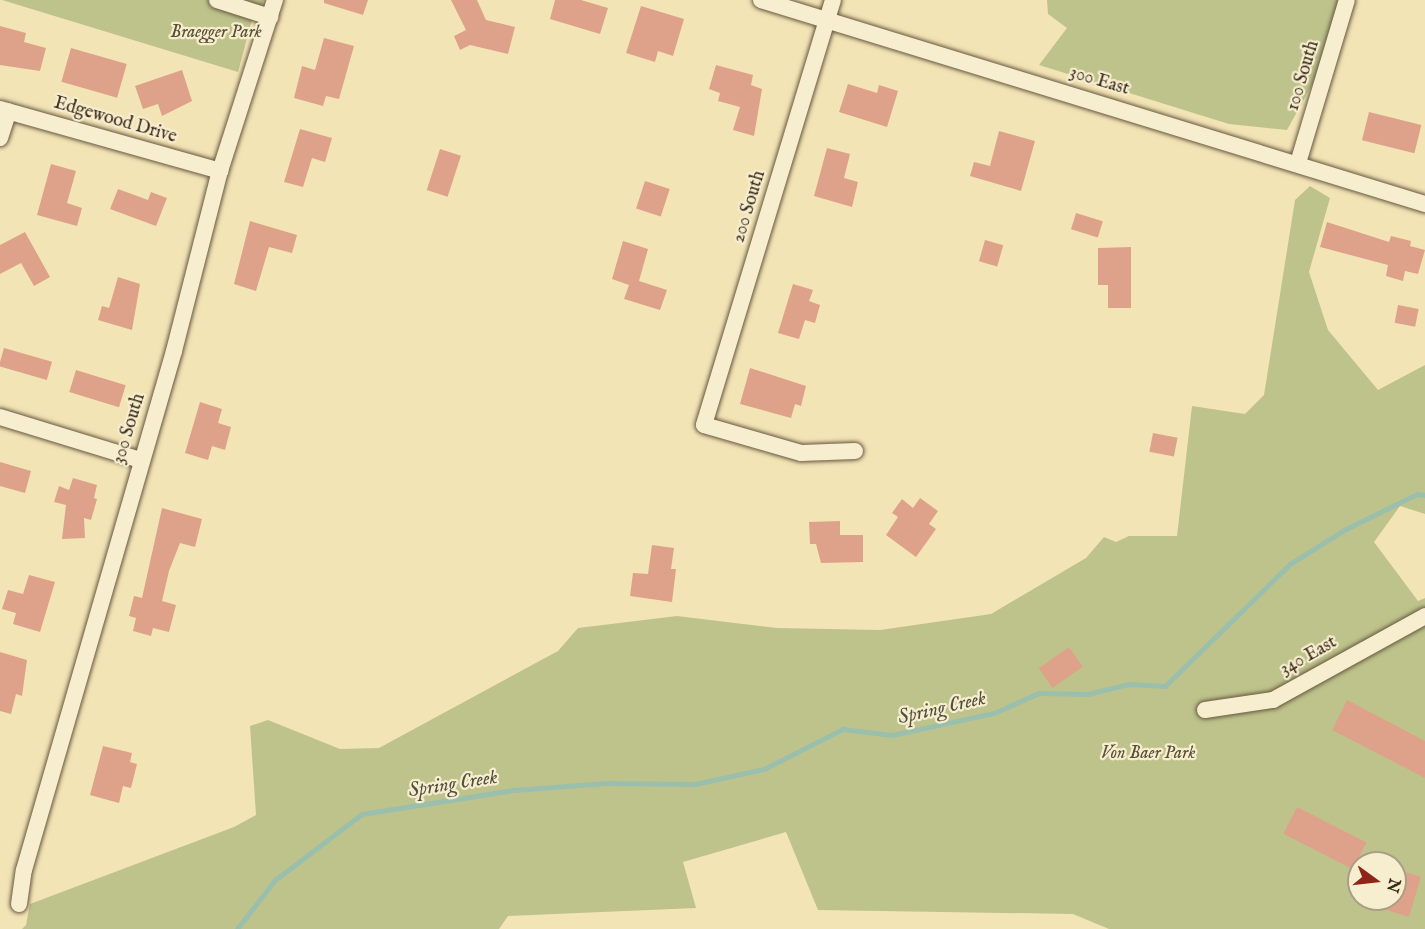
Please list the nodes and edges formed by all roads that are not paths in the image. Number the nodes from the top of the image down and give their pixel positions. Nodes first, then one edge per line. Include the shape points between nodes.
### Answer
1 (217, 0) edge
2 (275, 0) edge
3 (761, 0) edge
4 (833, 0) edge
5 (1347, 0) edge
6 (270, 16) junction
7 (828, 19) junction
8 (4, 110) edge
9 (0, 138) edge
10 (1298, 163) junction
11 (220, 171) junction
12 (1425, 204) edge
13 (0, 417) edge
14 (855, 451) dead end
15 (141, 460) junction
16 (1425, 616) edge
17 (1205, 710) dead end
18 (19, 904) dead end

1 - 6 street
2 - 6 street, 300 South
3 - 7 street, 300 East
4 - 7 street, 200 South
5 - 10 street, 100 South
6 - 11 street, 300 South
7 - 10 street, 300 East
7 - 14 street, 200 South via 704,425 801,453
8 - 9 street
8 - 11 street, Edgewood Drive
10 - 12 street, 300 East
11 - 15 street, 300 South via 174,351
13 - 15 street
15 - 18 street, 300 South via 24,870
16 - 17 street, 340 East via 1273,700

